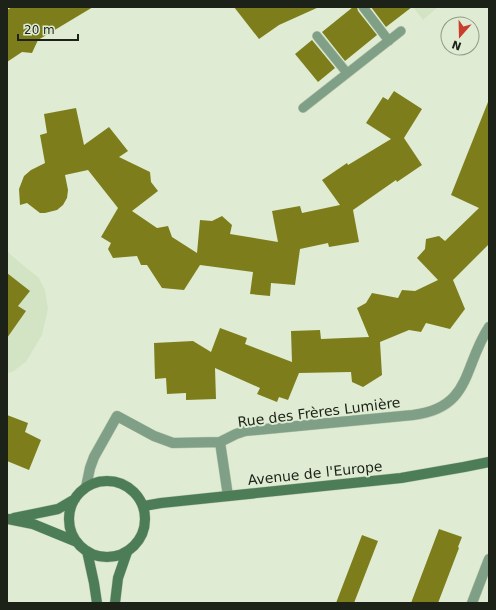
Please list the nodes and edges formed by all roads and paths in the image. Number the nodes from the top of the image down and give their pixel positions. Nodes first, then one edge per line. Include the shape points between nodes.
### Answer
1 (363, 7) edge
2 (401, 31) dead end
3 (317, 36) dead end
4 (389, 41) junction
5 (347, 73) junction
6 (304, 108) dead end
7 (489, 327) edge
8 (220, 442) junction
9 (489, 462) edge
10 (86, 487) junction
11 (228, 496) junction
12 (75, 499) junction
13 (144, 506) junction
14 (8, 519) edge
15 (77, 542) junction
16 (87, 551) junction
17 (127, 552) junction
18 (489, 559) edge
19 (97, 603) edge
20 (115, 603) edge
21 (472, 603) edge

1 - 4 lane
2 - 4 lane
3 - 5 lane
4 - 5 lane
5 - 6 lane
7 - 8 street, Rue des Frères Lumière via 479,343 465,382 448,403 434,411 246,431
8 - 10 street, Rue des Frères Lumière via 173,443 117,416 94,458
8 - 11 street
9 - 11 street, Avenue de l'Europe via 401,478
10 - 12 street
10 - 13 street via 101,481 121,483 137,494
11 - 13 street, Avenue de l'Europe
12 - 14 street via 58,508
12 - 15 street via 69,518 71,531
13 - 17 street via 146,522 143,534
14 - 15 street via 33,524
15 - 16 street
16 - 17 street via 108,557
16 - 19 street
17 - 20 street via 118,578
18 - 21 street

